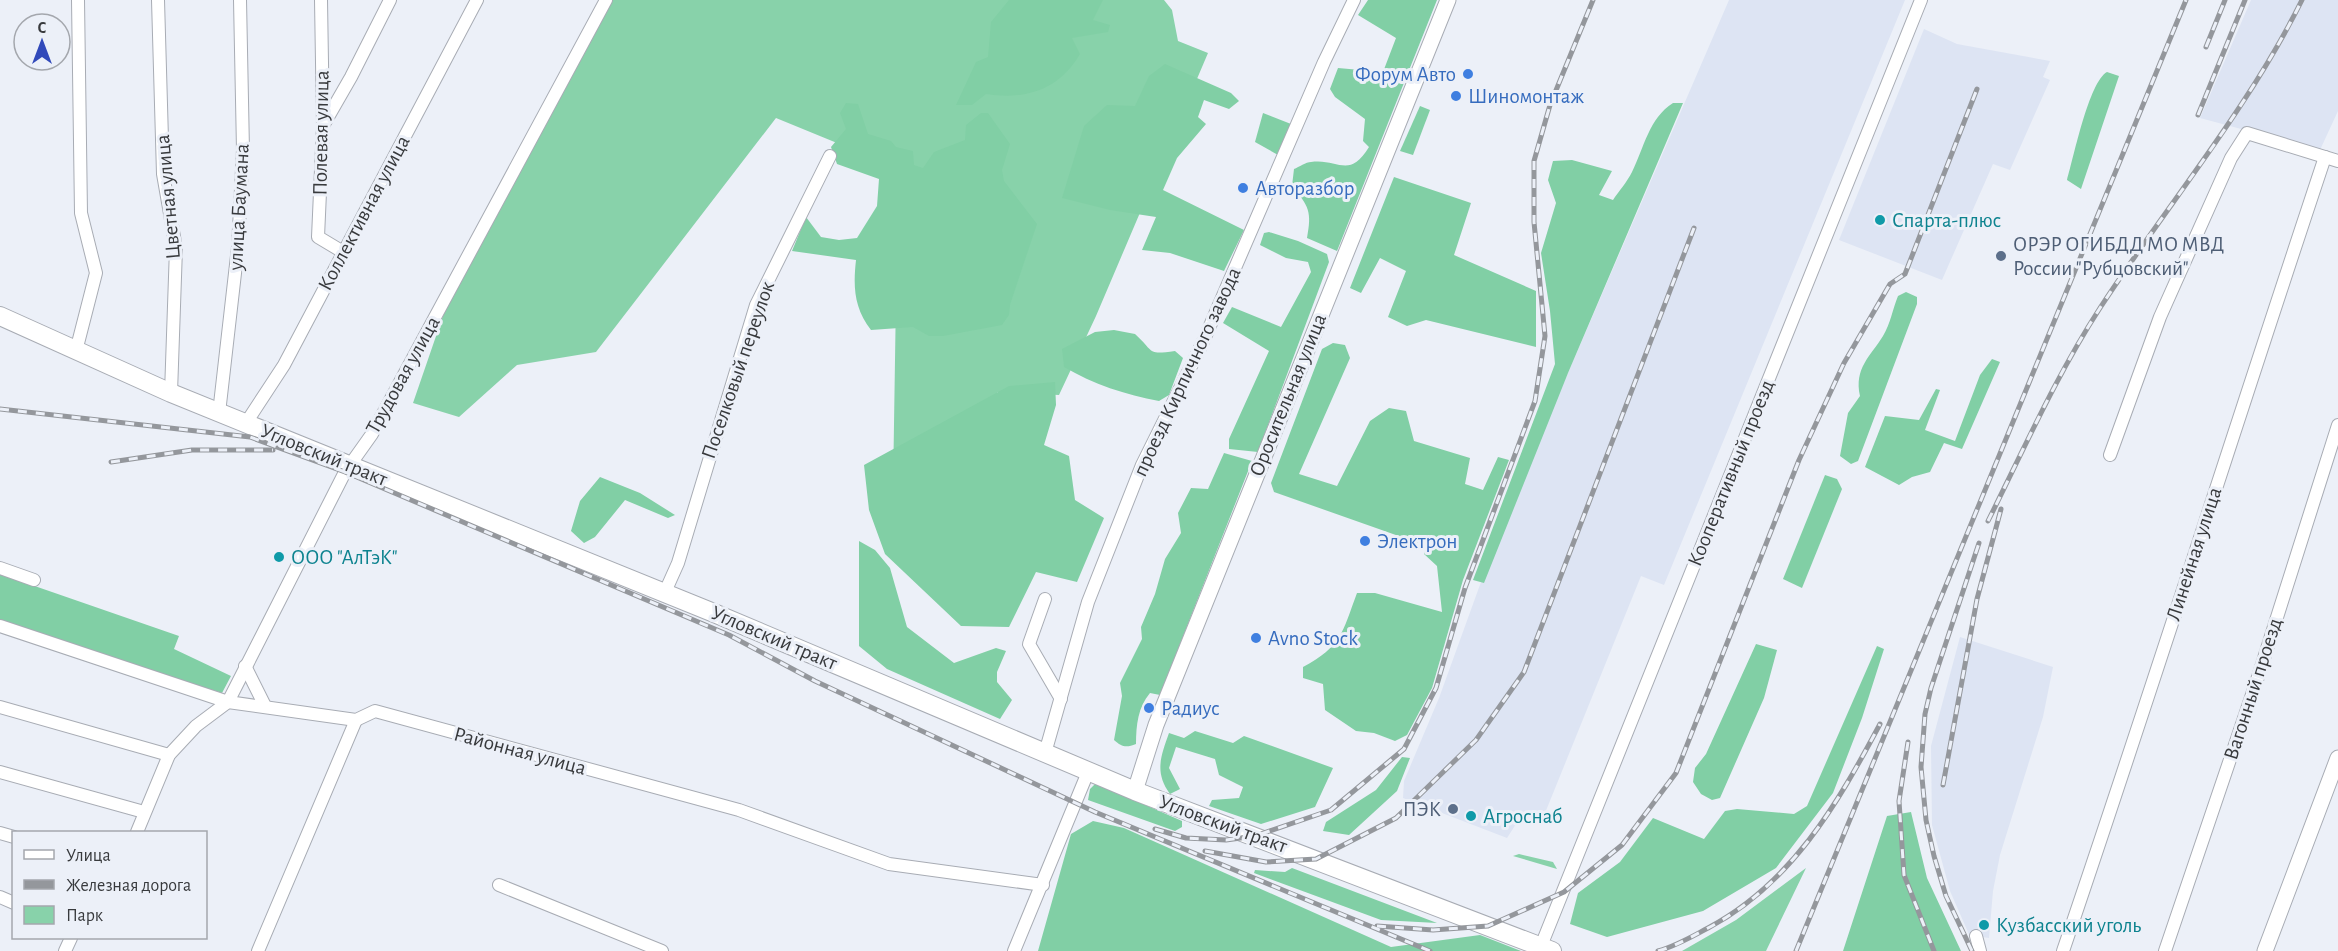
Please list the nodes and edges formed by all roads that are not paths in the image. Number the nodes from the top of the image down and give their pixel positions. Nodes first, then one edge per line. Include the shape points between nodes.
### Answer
1 (78, 0) edge
2 (158, 0) edge
3 (240, 0) edge
4 (321, 0) edge
5 (390, 0) edge
6 (477, 0) edge
7 (606, 0) edge
8 (1354, 0) edge
9 (1448, 0) edge
10 (1920, 0) edge
11 (323, 125) junction
12 (830, 156) dead end
13 (2325, 157) junction
14 (2338, 161) edge
15 (343, 252) junction
16 (0, 316) edge
17 (76, 351) junction
18 (171, 393) junction
19 (219, 413) junction
20 (246, 423) junction
21 (2338, 425) edge
22 (2109, 455) dead end
23 (351, 465) junction
24 (0, 568) edge
25 (34, 580) dead end
26 (665, 592) junction
27 (1044, 599) dead end
28 (0, 626) edge
29 (245, 666) junction
30 (1060, 699) junction
31 (228, 702) junction
32 (265, 706) junction
33 (0, 707) edge
34 (356, 720) junction
35 (1046, 753) junction
36 (169, 755) junction
37 (2338, 758) edge
38 (0, 772) edge
39 (1101, 777) junction
40 (1134, 791) junction
41 (144, 812) junction
42 (137, 831) edge
43 (499, 885) dead end
44 (1043, 885) junction
45 (1976, 936) dead end
46 (1547, 949) edge
47 (258, 951) edge
48 (662, 951) edge
49 (1014, 951) edge
50 (1980, 951) edge
51 (2063, 951) edge
52 (2165, 951) edge
53 (2265, 951) edge

1 - 17 street via 81,213 96,273
2 - 18 street, Цветная улица via 163,184 176,249
3 - 19 street, улица Баумана via 243,150 238,248
4 - 11 street, Полевая улица
5 - 11 street
6 - 15 street, Коллективная улица
7 - 23 street, Трудовая улица via 378,424
8 - 30 street, проезд Кирпичного завода via 1203,342 1142,465 1088,602
9 - 40 main road, Оросительная улица via 1156,725
10 - 46 street, Кооперативный проезд
11 - 15 street, Полевая улица via 318,237
12 - 26 street, Поселковый переулок via 756,305 678,563
13 - 14 street
13 - 22 street via 2247,133 2231,158 2160,316
13 - 51 street, Линейная улица
15 - 20 street, Коллективная улица via 284,365
16 - 17 highway, Угловский тракт
17 - 18 highway, Угловский тракт
18 - 19 highway, Угловский тракт
19 - 20 highway, Угловский тракт
20 - 23 highway, Угловский тракт
21 - 52 street, Вагонный проезд
23 - 26 highway, Угловский тракт
23 - 29 street, Трудовая улица
24 - 25 street
26 - 35 highway, Угловский тракт
27 - 30 street via 1029,644
28 - 31 street, Районная улица
29 - 31 street, Трудовая улица
29 - 32 street
30 - 35 street, проезд Кирпичного завода
31 - 32 street, Районная улица
31 - 36 street, Трудовая улица via 196,726
32 - 34 street, Районная улица
33 - 36 street
34 - 44 street, Районная улица via 375,711 739,810 889,864
34 - 47 street
35 - 39 highway, Угловский тракт
36 - 41 street, Трудовая улица
37 - 53 main road
38 - 41 street
39 - 40 highway, Угловский тракт
39 - 44 street
40 - 46 highway, Угловский тракт
41 - 42 street, Трудовая улица
43 - 48 street
44 - 49 street
45 - 50 street

